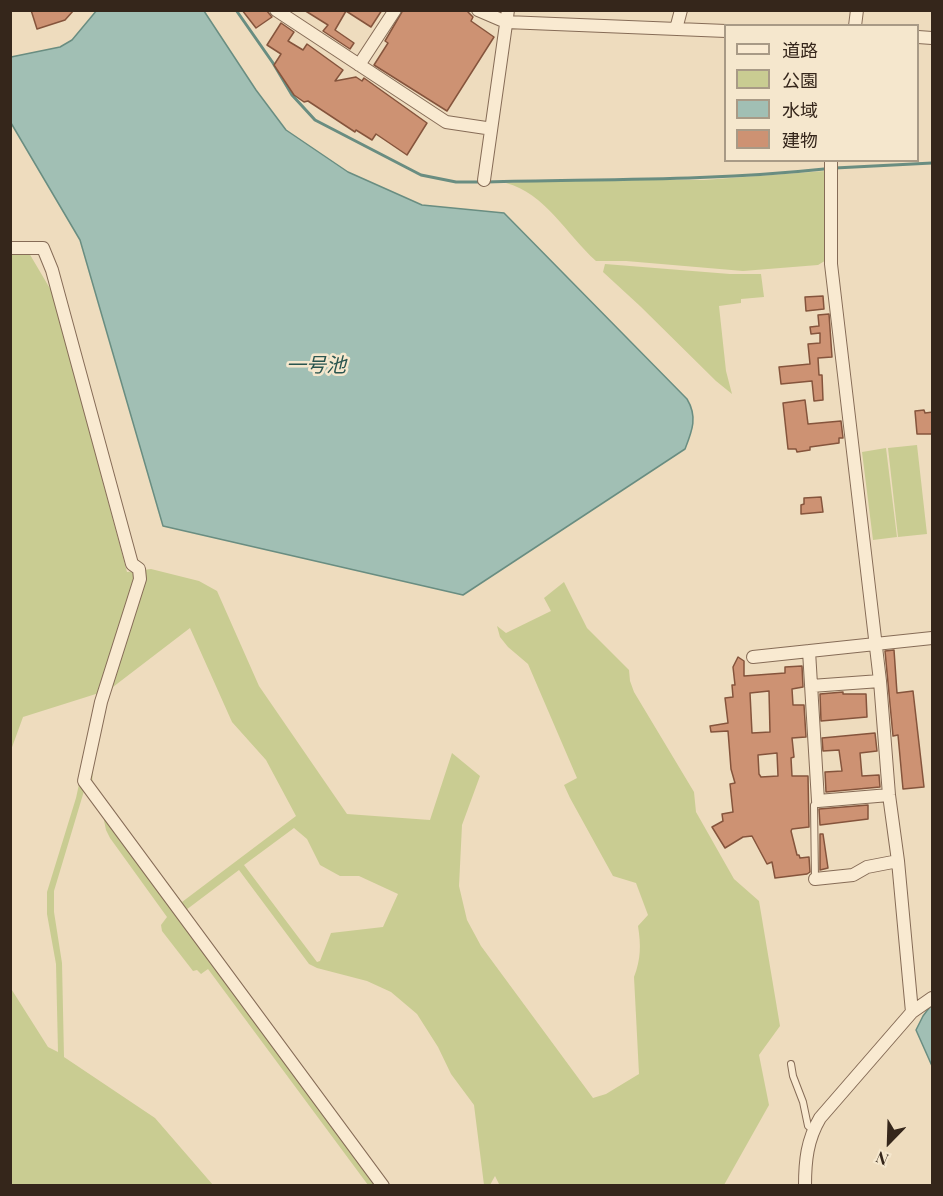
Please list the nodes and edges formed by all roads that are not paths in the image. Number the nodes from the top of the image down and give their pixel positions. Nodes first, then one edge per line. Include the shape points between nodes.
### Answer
1 (276, 10) edge
2 (395, 10) edge
3 (478, 10) edge
4 (681, 10) edge
5 (507, 16) edge
6 (676, 29) junction
7 (724, 31) edge
8 (359, 65) junction
9 (486, 128) dead end
10 (831, 162) edge
11 (484, 180) dead end
12 (10, 248) edge
13 (933, 638) edge
14 (875, 644) junction
15 (809, 651) junction
16 (753, 657) dead end
17 (880, 681) junction
18 (811, 686) junction
19 (889, 795) junction
20 (818, 801) junction
21 (898, 861) junction
22 (815, 879) joint
23 (933, 998) edge
24 (912, 1012) junction
25 (790, 1064) dead end
26 (813, 1130) junction
27 (383, 1185) edge
28 (805, 1185) edge

1 - 8 street
2 - 8 street
3 - 5 street
4 - 6 street
5 - 6 street
5 - 11 street
6 - 7 street
8 - 9 street via 447,122
10 - 14 street via 831,264
12 - 27 street via 43,248 52,270 132,564 139,569 140,579 101,702 84,781
13 - 14 street
14 - 15 street
14 - 17 street
15 - 16 street
15 - 18 street
17 - 18 street
17 - 19 street
18 - 20 street
19 - 20 street
19 - 21 street
20 - 22 lane via 814,805
21 - 22 street via 867,867 853,875
21 - 24 street
23 - 24 street
24 - 26 street
25 - 26 lane via 808,1126
26 - 28 street via 805,1155

